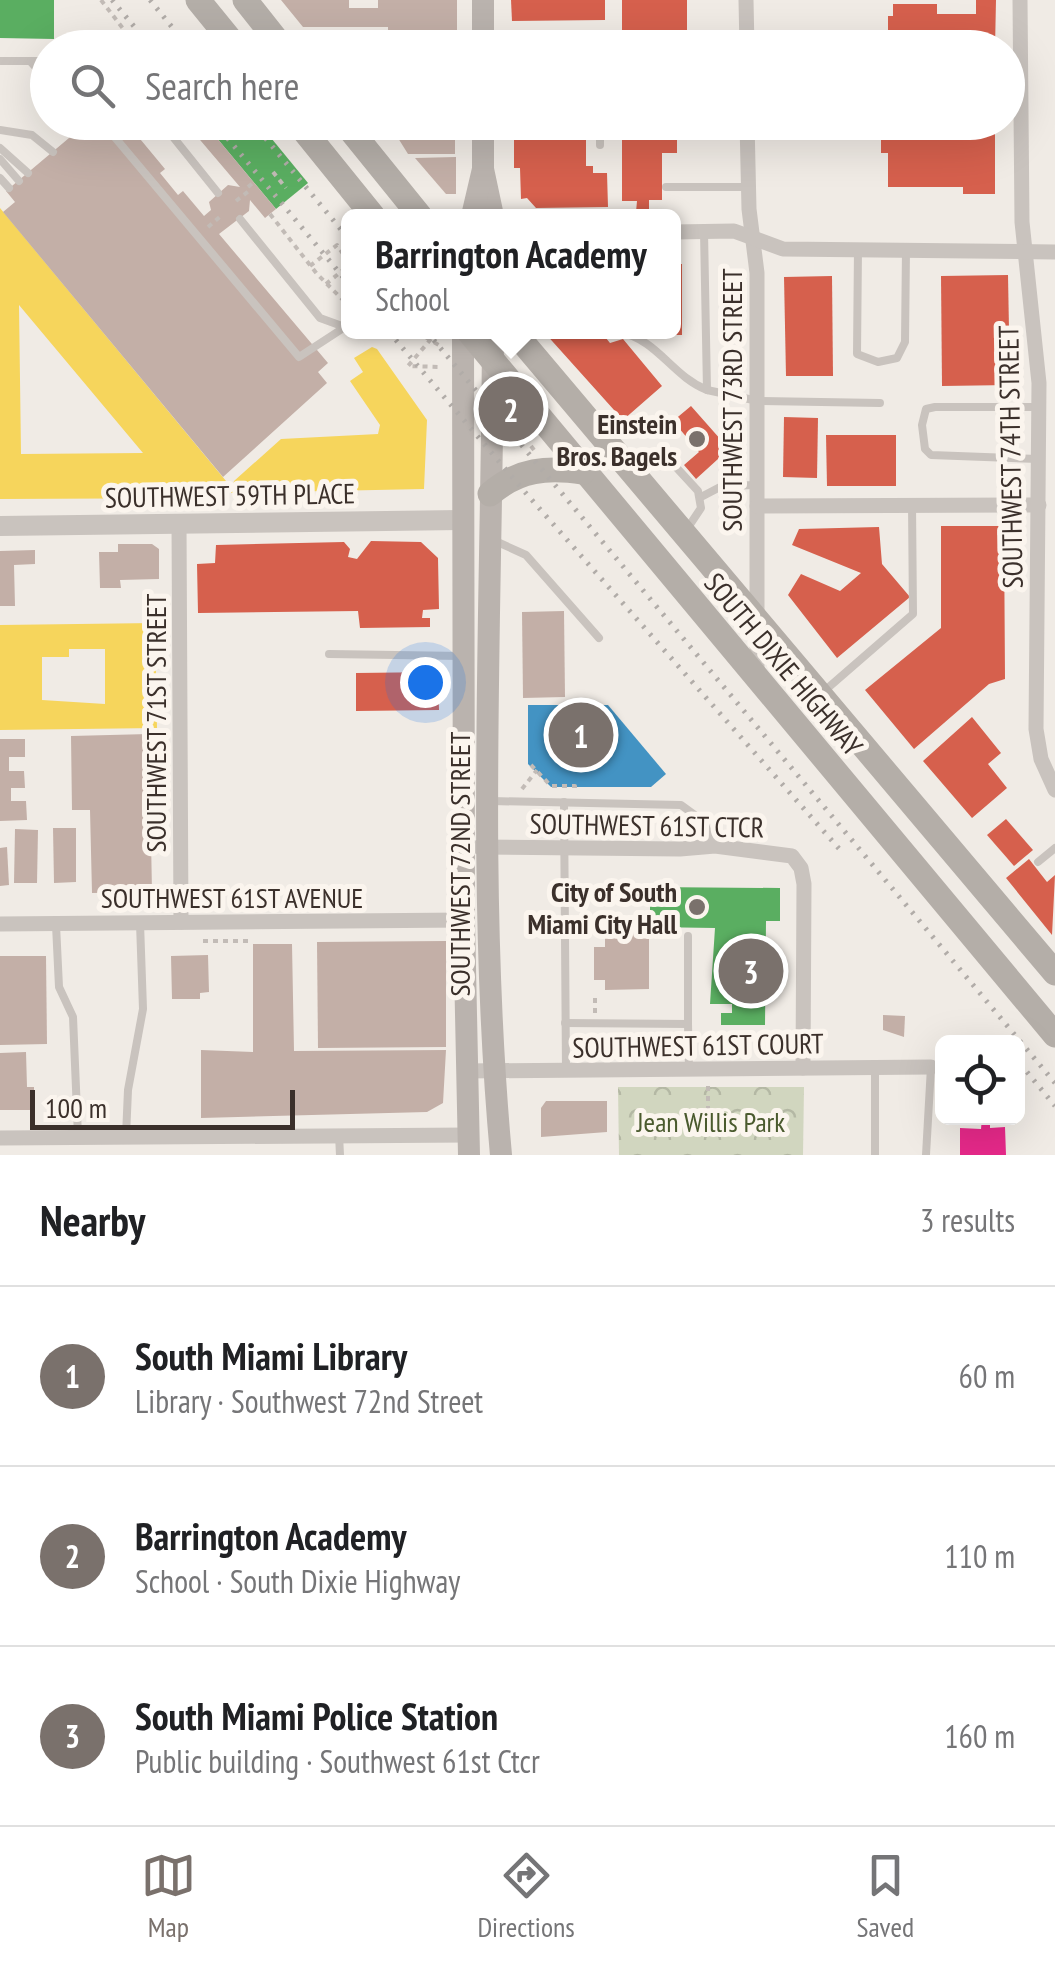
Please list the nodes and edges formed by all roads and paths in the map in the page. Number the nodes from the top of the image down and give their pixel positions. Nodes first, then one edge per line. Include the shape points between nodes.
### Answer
1 (101, 0) edge
2 (198, 0) edge
3 (245, 0) edge
4 (483, 0) edge
5 (746, 0) edge
6 (1020, 0) edge
7 (124, 30) edge
8 (222, 30) edge
9 (269, 30) edge
10 (483, 30) edge
11 (747, 30) edge
12 (1020, 30) edge
13 (0, 60) edge
14 (30, 61) edge
15 (0, 130) edge
16 (30, 135) edge
17 (38, 140) edge
18 (117, 140) edge
19 (176, 140) edge
20 (312, 140) edge
21 (359, 140) edge
22 (483, 140) edge
23 (600, 140) edge
24 (748, 140) edge
25 (1022, 140) edge
26 (600, 146) dead end
27 (0, 148) edge
28 (54, 152) dead end
29 (0, 159) edge
30 (483, 169) junction
31 (273, 172) dead end
32 (28, 173) dead end
33 (0, 178) edge
34 (18, 181) dead end
35 (254, 182) dead end
36 (666, 187) dead end
37 (748, 187) junction
38 (10, 188) dead end
39 (286, 188) dead end
40 (218, 193) dead end
41 (236, 201) dead end
42 (367, 209) edge
43 (414, 209) edge
44 (474, 209) edge
45 (492, 209) edge
46 (223, 214) dead end
47 (270, 214) dead end
48 (240, 219) dead end
49 (206, 228) dead end
50 (681, 232) edge
51 (704, 232) junction
52 (754, 240) junction
53 (858, 249) junction
54 (906, 250) junction
55 (1024, 252) junction
56 (1055, 252) edge
57 (341, 253) edge
58 (310, 266) junction
59 (341, 270) edge
60 (326, 284) junction
61 (341, 298) edge
62 (341, 324) edge
63 (341, 328) edge
64 (466, 339) edge
65 (472, 339) edge
66 (493, 339) edge
67 (520, 339) edge
68 (646, 339) edge
69 (431, 340) joint
70 (443, 348) dead end
71 (493, 363) junction
72 (440, 367) dead end
73 (1047, 383) edge
74 (707, 390) junction
75 (758, 401) junction
76 (880, 403) dead end
77 (1039, 407) junction
78 (510, 413) dead end
79 (622, 459) junction
80 (1038, 459) junction
81 (544, 462) dead end
82 (584, 472) junction
83 (757, 485) junction
84 (490, 494) junction
85 (701, 498) junction
86 (912, 504) junction
87 (1038, 505) junction
88 (757, 506) junction
89 (461, 520) junction
90 (178, 523) junction
91 (0, 526) edge
92 (685, 533) junction
93 (489, 538) junction
94 (488, 568) junction
95 (756, 615) junction
96 (599, 638) dead end
97 (1037, 648) junction
98 (1055, 648) edge
99 (329, 654) dead end
100 (462, 656) junction
101 (757, 677) junction
102 (820, 694) junction
103 (531, 765) dead end
104 (537, 770) junction
105 (522, 788) dead end
106 (575, 790) dead end
107 (1055, 790) edge
108 (464, 800) junction
109 (489, 800) junction
110 (564, 802) junction
111 (716, 846) junction
112 (464, 847) junction
113 (489, 847) junction
114 (564, 848) junction
115 (1055, 848) edge
116 (1038, 862) dead end
117 (464, 920) junction
118 (181, 922) junction
119 (140, 923) junction
120 (0, 924) edge
121 (56, 924) junction
122 (688, 936) dead end
123 (203, 941) dead end
124 (250, 941) dead end
125 (983, 950) junction
126 (1054, 969) edge
127 (595, 998) dead end
128 (595, 1012) dead end
129 (565, 1023) junction
130 (688, 1024) junction
131 (1052, 1031) edge
132 (931, 1066) joint
133 (803, 1068) junction
134 (875, 1068) junction
135 (690, 1070) junction
136 (466, 1071) junction
137 (493, 1072) junction
138 (566, 1072) junction
139 (708, 1086) dead end
140 (708, 1128) dead end
141 (339, 1135) junction
142 (78, 1136) junction
143 (126, 1136) junction
144 (0, 1138) edge
145 (469, 1145) edge
146 (340, 1155) edge
147 (501, 1155) edge
148 (875, 1155) edge
149 (926, 1155) edge

1 - 7 path
2 - 8 highway
3 - 9 highway
4 - 10 main road
5 - 11 street
6 - 12 street, SOUTHWEST 74TH STREET
13 - 14 lane
15 - 16 lane
17 - 28 lane
18 - 63 lane via 299,357
19 - 40 lane
20 - 42 highway
21 - 43 highway
22 - 30 main road
23 - 26 lane
24 - 37 street, SOUTHWEST 73RD STREET
25 - 55 street, SOUTHWEST 74TH STREET
27 - 32 lane
29 - 34 lane
30 - 44 main road
30 - 45 main road
31 - 39 path
33 - 38 lane
35 - 41 path
36 - 37 lane
37 - 52 street, SOUTHWEST 73RD STREET
46 - 49 path
47 - 58 path
48 - 62 lane via 320,318
50 - 51 street
51 - 52 street via 734,231
51 - 74 lane
52 - 53 street via 783,248
52 - 75 street, SOUTHWEST 73RD STREET
53 - 54 street
53 - 54 lane via 857,354 884,362 897,358 905,342
54 - 55 street
55 - 56 street
55 - 73 street, SOUTHWEST 74TH STREET
57 - 58 path via 336,245
58 - 60 path
59 - 60 path
60 - 61 path
64 - 89 main road, SOUTHWEST 72ND STREET
65 - 71 highway, SOUTH DIXIE HIGHWAY
66 - 71 main road, SOUTHWEST 72ND STREET
67 - 79 highway, SOUTH DIXIE HIGHWAY
68 - 74 lane via 688,382
69 - 70 path
69 - 72 path via 408,366
71 - 82 highway, SOUTH DIXIE HIGHWAY
71 - 84 main road, SOUTHWEST 72ND STREET
73 - 77 street, SOUTHWEST 74TH STREET
74 - 75 lane
75 - 76 lane
75 - 83 street, SOUTHWEST 73RD STREET
77 - 80 street, SOUTHWEST 74TH STREET
77 - 80 lane via 934,407 926,409 922,426 931,455
78 - 81 path
79 - 85 lane via 662,453
79 - 92 highway, SOUTH DIXIE HIGHWAY
80 - 87 street, SOUTHWEST 74TH STREET
82 - 84 highway via 539,469 506,480
82 - 101 highway, SOUTH DIXIE HIGHWAY
83 - 85 lane via 722,486
83 - 88 street, SOUTHWEST 73RD STREET
84 - 93 main road, SOUTHWEST 72ND STREET
85 - 92 lane
86 - 87 street
86 - 88 street
86 - 102 lane via 912,614
87 - 97 street, SOUTHWEST 74TH STREET
88 - 95 street, SOUTHWEST 73RD STREET
89 - 90 street, SOUTHWEST 59TH PLACE
89 - 94 main road via 481,535
89 - 100 main road, SOUTHWEST 72ND STREET
90 - 91 street, SOUTHWEST 59TH PLACE
90 - 118 street, SOUTHWEST 71ST STREET
92 - 95 highway, SOUTH DIXIE HIGHWAY
93 - 94 main road, SOUTHWEST 72ND STREET
93 - 96 lane via 526,556
94 - 109 main road, SOUTHWEST 72ND STREET
95 - 101 street, SOUTHWEST 73RD STREET
95 - 102 highway, SOUTH DIXIE HIGHWAY
97 - 98 street
97 - 107 street, SOUTHWEST 74TH STREET via 1038,744
99 - 100 lane
100 - 108 main road, SOUTHWEST 72ND STREET
101 - 125 highway, SOUTH DIXIE HIGHWAY
102 - 126 highway, SOUTH DIXIE HIGHWAY
103 - 104 path
104 - 105 path
104 - 106 path via 551,786
108 - 109 lane
108 - 112 main road, SOUTHWEST 72ND STREET
109 - 110 lane
109 - 113 main road, SOUTHWEST 72ND STREET
110 - 111 lane via 681,805 704,821
110 - 114 lane
111 - 114 street, SOUTHWEST 61ST CTCR
111 - 133 street, SOUTHWEST 61ST CTCR via 787,854 802,868
112 - 113 street, SOUTHWEST 61ST CTCR
112 - 117 main road, SOUTHWEST 72ND STREET
113 - 114 street, SOUTHWEST 61ST CTCR
113 - 137 main road, SOUTHWEST 72ND STREET
114 - 129 lane
115 - 116 lane
117 - 118 street, SOUTHWEST 61ST AVENUE
117 - 136 main road, SOUTHWEST 72ND STREET
118 - 119 street, SOUTHWEST 61ST AVENUE
119 - 121 street, SOUTHWEST 61ST AVENUE
119 - 143 lane via 143,1009
120 - 121 street, SOUTHWEST 61ST AVENUE
121 - 142 lane via 59,988 74,1016
122 - 130 lane
123 - 124 path
125 - 126 highway
125 - 131 highway, SOUTH DIXIE HIGHWAY
126 - 131 highway via 1045,986
127 - 128 path
129 - 130 lane
129 - 138 lane
130 - 135 lane
132 - 134 street, SOUTHWEST 61ST COURT
132 - 149 lane
133 - 134 street, SOUTHWEST 61ST COURT
133 - 135 street, SOUTHWEST 61ST COURT
134 - 148 lane
135 - 138 street, SOUTHWEST 61ST COURT
136 - 137 street, SOUTHWEST 61ST COURT
136 - 145 main road, SOUTHWEST 72ND STREET
137 - 138 street, SOUTHWEST 61ST COURT
137 - 147 main road, SOUTHWEST 72ND STREET
139 - 140 path
141 - 143 street
141 - 145 street
141 - 146 lane
142 - 143 street
142 - 144 street

